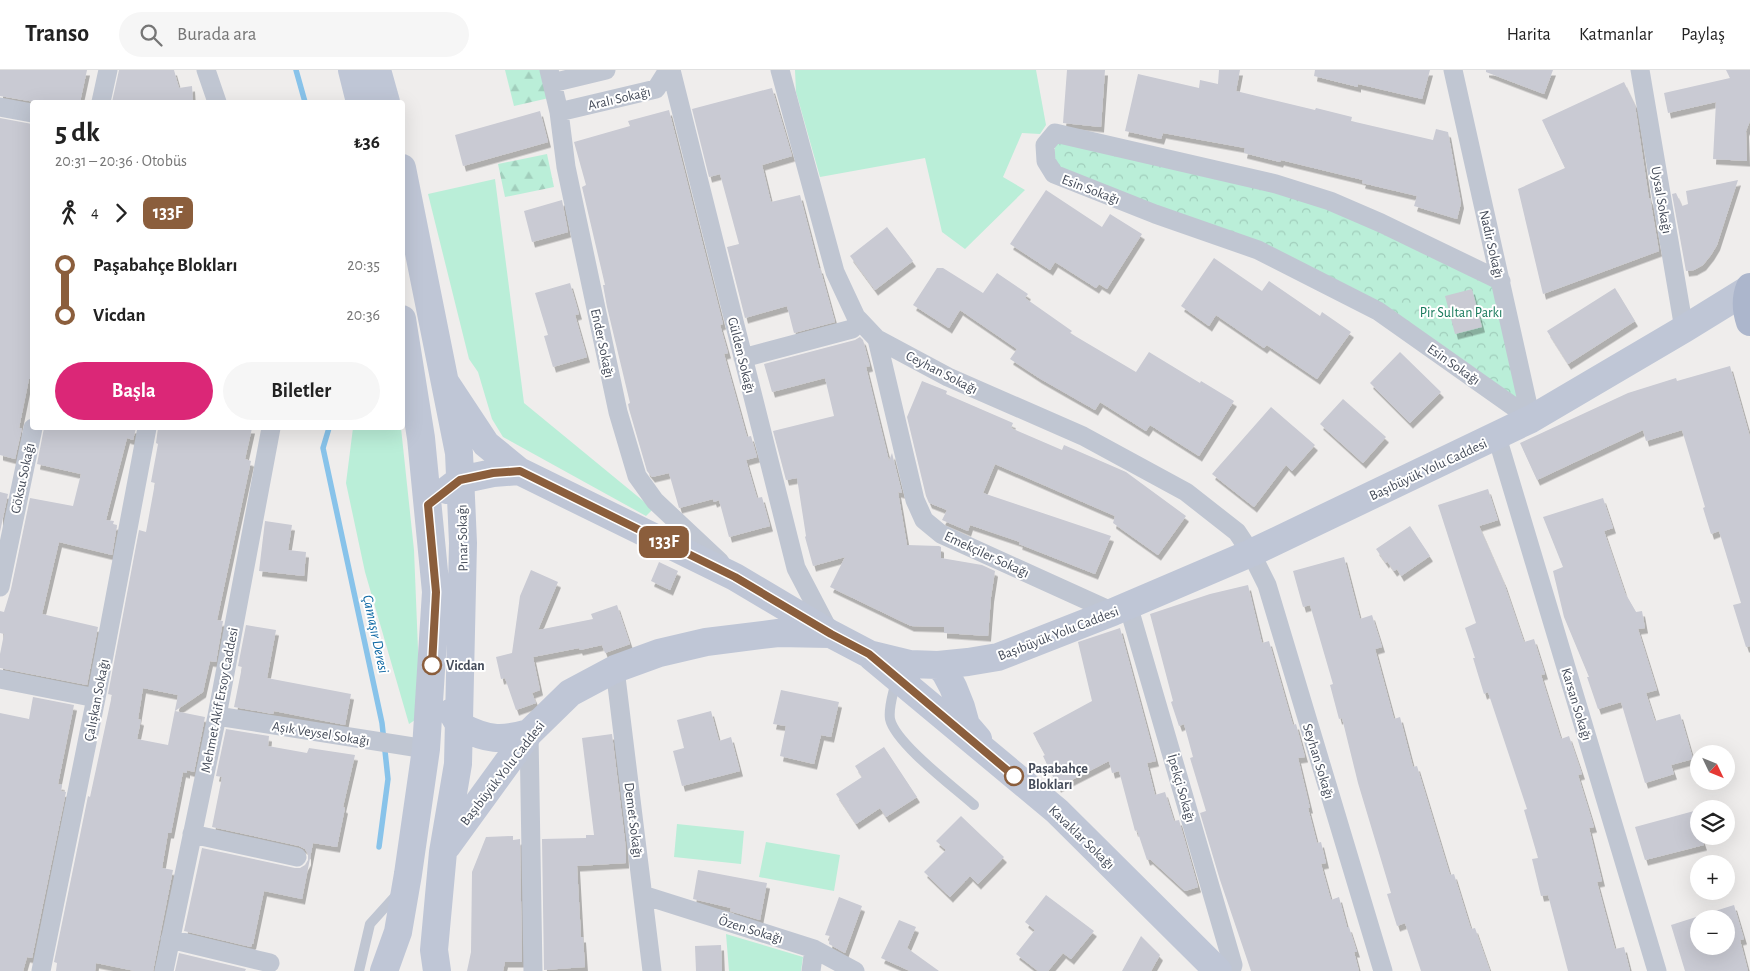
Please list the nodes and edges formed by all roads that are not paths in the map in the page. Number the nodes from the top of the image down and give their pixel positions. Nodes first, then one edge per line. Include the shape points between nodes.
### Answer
1 (108, 70) edge
2 (206, 70) edge
3 (352, 70) edge
4 (377, 70) edge
5 (606, 70) edge
6 (669, 70) edge
7 (780, 70) edge
8 (1453, 70) edge
9 (1640, 70) edge
10 (550, 76) edge
11 (101, 100) edge
12 (215, 100) edge
13 (360, 100) edge
14 (385, 100) edge
15 (0, 107) edge
16 (559, 112) junction
17 (30, 113) edge
18 (405, 183) edge
19 (1501, 281) junction
20 (1749, 288) edge
21 (860, 321) junction
22 (1750, 324) edge
23 (1684, 329) junction
24 (405, 339) edge
25 (877, 339) junction
26 (743, 358) junction
27 (445, 382) junction
28 (1531, 419) junction
29 (33, 430) edge
30 (147, 430) edge
31 (271, 430) edge
32 (1497, 436) junction
33 (520, 471) junction
34 (460, 480) junction
35 (428, 505) junction
36 (1251, 553) junction
37 (735, 577) junction
38 (0, 587) edge
39 (1121, 609) junction
40 (831, 634) junction
41 (433, 651) junction
42 (869, 654) junction
43 (998, 657) junction
44 (938, 665) junction
45 (615, 669) junction
46 (896, 677) junction
47 (0, 679) edge
48 (96, 698) junction
49 (961, 707) junction
50 (934, 709) junction
51 (217, 716) junction
52 (460, 726) junction
53 (530, 733) junction
54 (426, 749) junction
55 (1000, 765) junction
56 (974, 806) dead end
57 (192, 834) junction
58 (443, 852) junction
59 (297, 856) dead end
60 (406, 883) junction
61 (643, 895) junction
62 (398, 932) junction
63 (170, 939) junction
64 (814, 949) junction
65 (270, 963) dead end
66 (41, 971) edge
67 (164, 971) edge
68 (359, 971) edge
69 (384, 971) edge
70 (404, 971) edge
71 (437, 971) edge
72 (533, 971) edge
73 (652, 971) edge
74 (811, 971) edge
75 (855, 971) edge
76 (1218, 971) edge
77 (1231, 971) edge
78 (1383, 971) edge
79 (1657, 971) edge

1 - 11 street
2 - 12 street
3 - 13 main road
4 - 14 main road
5 - 10 street
6 - 16 street, Aralı Sokağı via 656,89
6 - 26 street, Gülden Sokağı
7 - 21 street, Ceyhan Sokağı via 835,272
8 - 19 street, Nadir Sokağı
9 - 23 street, Uysal Sokağı
10 - 16 street, Ender Sokağı
15 - 17 street
16 - 37 street, Ender Sokağı via 566,167 612,384 637,476 655,501
18 - 27 main road, Pınar Sokağı
19 - 28 street, Nadir Sokağı
19 - 28 street, Esin Sokağı via 1356,212 1276,184 1055,133 1044,145 1046,161 1054,174 1258,250 1378,311
20 - 22 main road via 1746,312
20 - 23 main road, Başıbüyük Yolu Caddesi
21 - 25 street, Ceyhan Sokağı
21 - 26 street via 852,329
22 - 23 main road via 1734,321
23 - 28 main road, Başıbüyük Yolu Caddesi
24 - 35 main road
25 - 36 street, Ceyhan Sokağı via 959,382 1083,436 1186,492 1237,532
25 - 39 street, Emekçiler Sokağı via 915,500 924,520 941,534
26 - 40 street, Gülden Sokağı via 796,568
27 - 33 main road via 486,444
27 - 34 main road, Pınar Sokağı via 459,453
28 - 32 main road, Başıbüyük Yolu Caddesi
29 - 38 street, Göksu Sokağı
30 - 48 street, Çalışkan Sokağı
31 - 51 street, Mehmet Akif Ersoy Caddesi
32 - 36 main road, Başıbüyük Yolu Caddesi
32 - 79 street, Karsan Sokağı
33 - 34 main road
33 - 37 main road
34 - 35 main road
34 - 52 main road, Pınar Sokağı via 464,543
35 - 41 main road via 436,592
36 - 39 main road, Başıbüyük Yolu Caddesi
36 - 78 street, Seyhan Sokağı via 1267,585
37 - 40 main road
39 - 43 main road, Başıbüyük Yolu Caddesi
39 - 77 street, İpekçi Sokağı via 1233,965
40 - 42 main road, Başıbüyük Yolu Caddesi
40 - 45 main road, Başıbüyük Yolu Caddesi via 778,633 706,642 659,653
41 - 52 main road via 440,691
41 - 54 main road
42 - 44 main road, Başıbüyük Yolu Caddesi via 910,664
42 - 46 main road, Kavaklar Sokağı
43 - 44 main road, Başıbüyük Yolu Caddesi
43 - 49 main road via 974,679
44 - 49 main road via 945,672
44 - 50 main road via 929,695
45 - 53 main road, Başıbüyük Yolu Caddesi via 570,693
45 - 61 street, Demet Sokağı
46 - 50 main road, Kavaklar Sokağı
46 - 56 lane via 890,709 894,729 914,752
47 - 48 street
48 - 66 street, Çalışkan Sokağı
49 - 55 main road via 966,725
50 - 55 main road, Kavaklar Sokağı
51 - 54 street, Aşık Veysel Sokağı
51 - 57 street, Mehmet Akif Ersoy Caddesi
52 - 53 main road via 490,738
52 - 58 main road, Pınar Sokağı via 458,764
53 - 58 main road, Başıbüyük Yolu Caddesi
53 - 72 street
54 - 60 main road
55 - 76 main road, Kavaklar Sokağı via 1057,811
57 - 59 street
57 - 63 street, Mehmet Akif Ersoy Caddesi
58 - 71 main road via 434,950
60 - 62 main road
60 - 68 lane via 370,924
61 - 64 street, Özen Sokağı
61 - 73 street, Demet Sokağı
62 - 69 main road
62 - 70 main road
63 - 65 street
63 - 67 street, Mehmet Akif Ersoy Caddesi
64 - 74 street
64 - 75 street, Özen Sokağı

